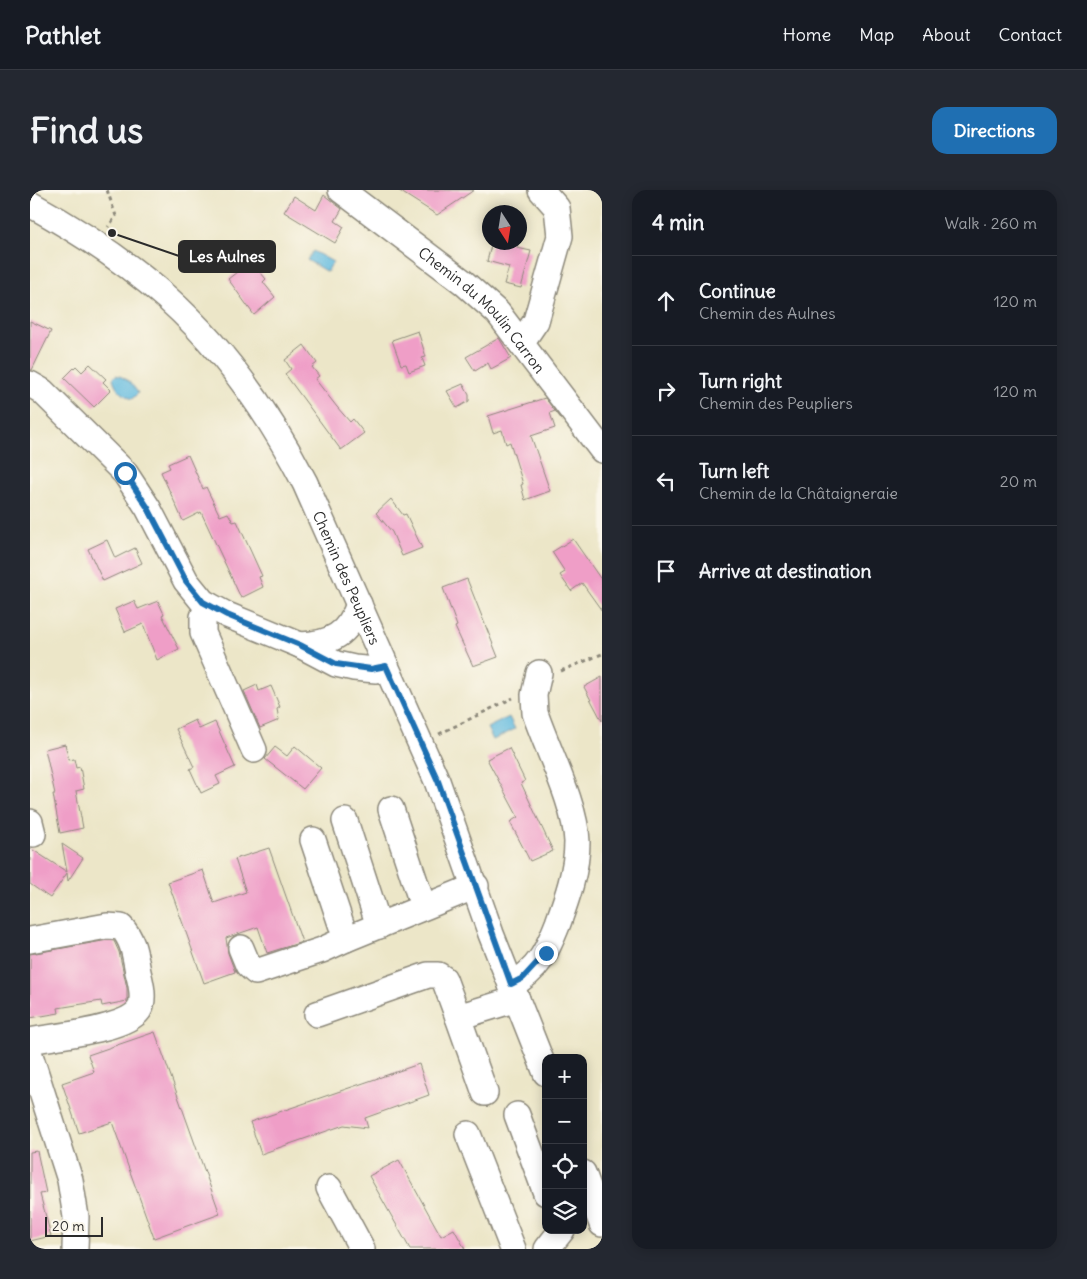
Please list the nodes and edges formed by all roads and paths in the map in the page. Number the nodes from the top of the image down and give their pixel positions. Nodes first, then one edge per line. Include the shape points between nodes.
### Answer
1 (107, 190) edge
2 (341, 190) edge
3 (541, 190) edge
4 (30, 204) edge
5 (103, 233) dead end
6 (521, 343) junction
7 (30, 384) edge
8 (602, 450) edge
9 (359, 604) junction
10 (208, 605) junction
11 (300, 645) junction
12 (602, 654) edge
13 (386, 666) junction
14 (538, 673) junction
15 (432, 737) dead end
16 (254, 750) dead end
17 (391, 809) dead end
18 (345, 821) dead end
19 (314, 840) dead end
20 (476, 886) junction
21 (423, 906) junction
22 (380, 926) junction
23 (346, 939) junction
24 (30, 940) edge
25 (241, 948) dead end
26 (514, 992) junction
27 (317, 1014) dead end
28 (458, 1017) junction
29 (30, 1041) edge
30 (30, 1055) edge
31 (542, 1063) edge
32 (485, 1093) dead end
33 (517, 1115) dead end
34 (468, 1134) dead end
35 (328, 1188) dead end
36 (587, 1188) edge
37 (545, 1189) edge
38 (594, 1215) edge
39 (75, 1249) edge
40 (362, 1249) edge
41 (513, 1249) edge

1 - 5 path via 116,216
2 - 6 street, Chemin du Moulin Carron via 463,282 498,313
3 - 6 street via 557,208 560,236 536,321
4 - 9 street, Chemin des Peupliers via 93,240 136,272 169,299 221,355 270,421 288,452
6 - 8 street, Chemin du Moulin Carron
7 - 10 street via 42,391 125,473 148,508 186,581
9 - 11 street via 354,619 342,634 317,644
9 - 13 street, Chemin des Peupliers
10 - 11 street
10 - 16 street via 203,633
11 - 13 street via 336,664 376,670
12 - 14 path via 561,671
13 - 20 street, Chemin des Peupliers via 438,781
14 - 15 path via 519,696
14 - 26 street via 535,712 571,813 577,843 573,875 546,953
17 - 21 street
18 - 22 street
19 - 23 street
20 - 21 street
20 - 26 street, Chemin des Peupliers
21 - 22 street
22 - 23 street
23 - 25 street via 256,972 248,965
24 - 29 street via 107,926 121,927 130,936 142,987 140,1008 130,1019
26 - 28 street
26 - 31 street, Chemin des Peupliers
27 - 28 street via 428,975 444,979
28 - 32 street
30 - 39 street via 70,1180 76,1217
33 - 37 street
34 - 41 street
35 - 40 street
36 - 38 street

